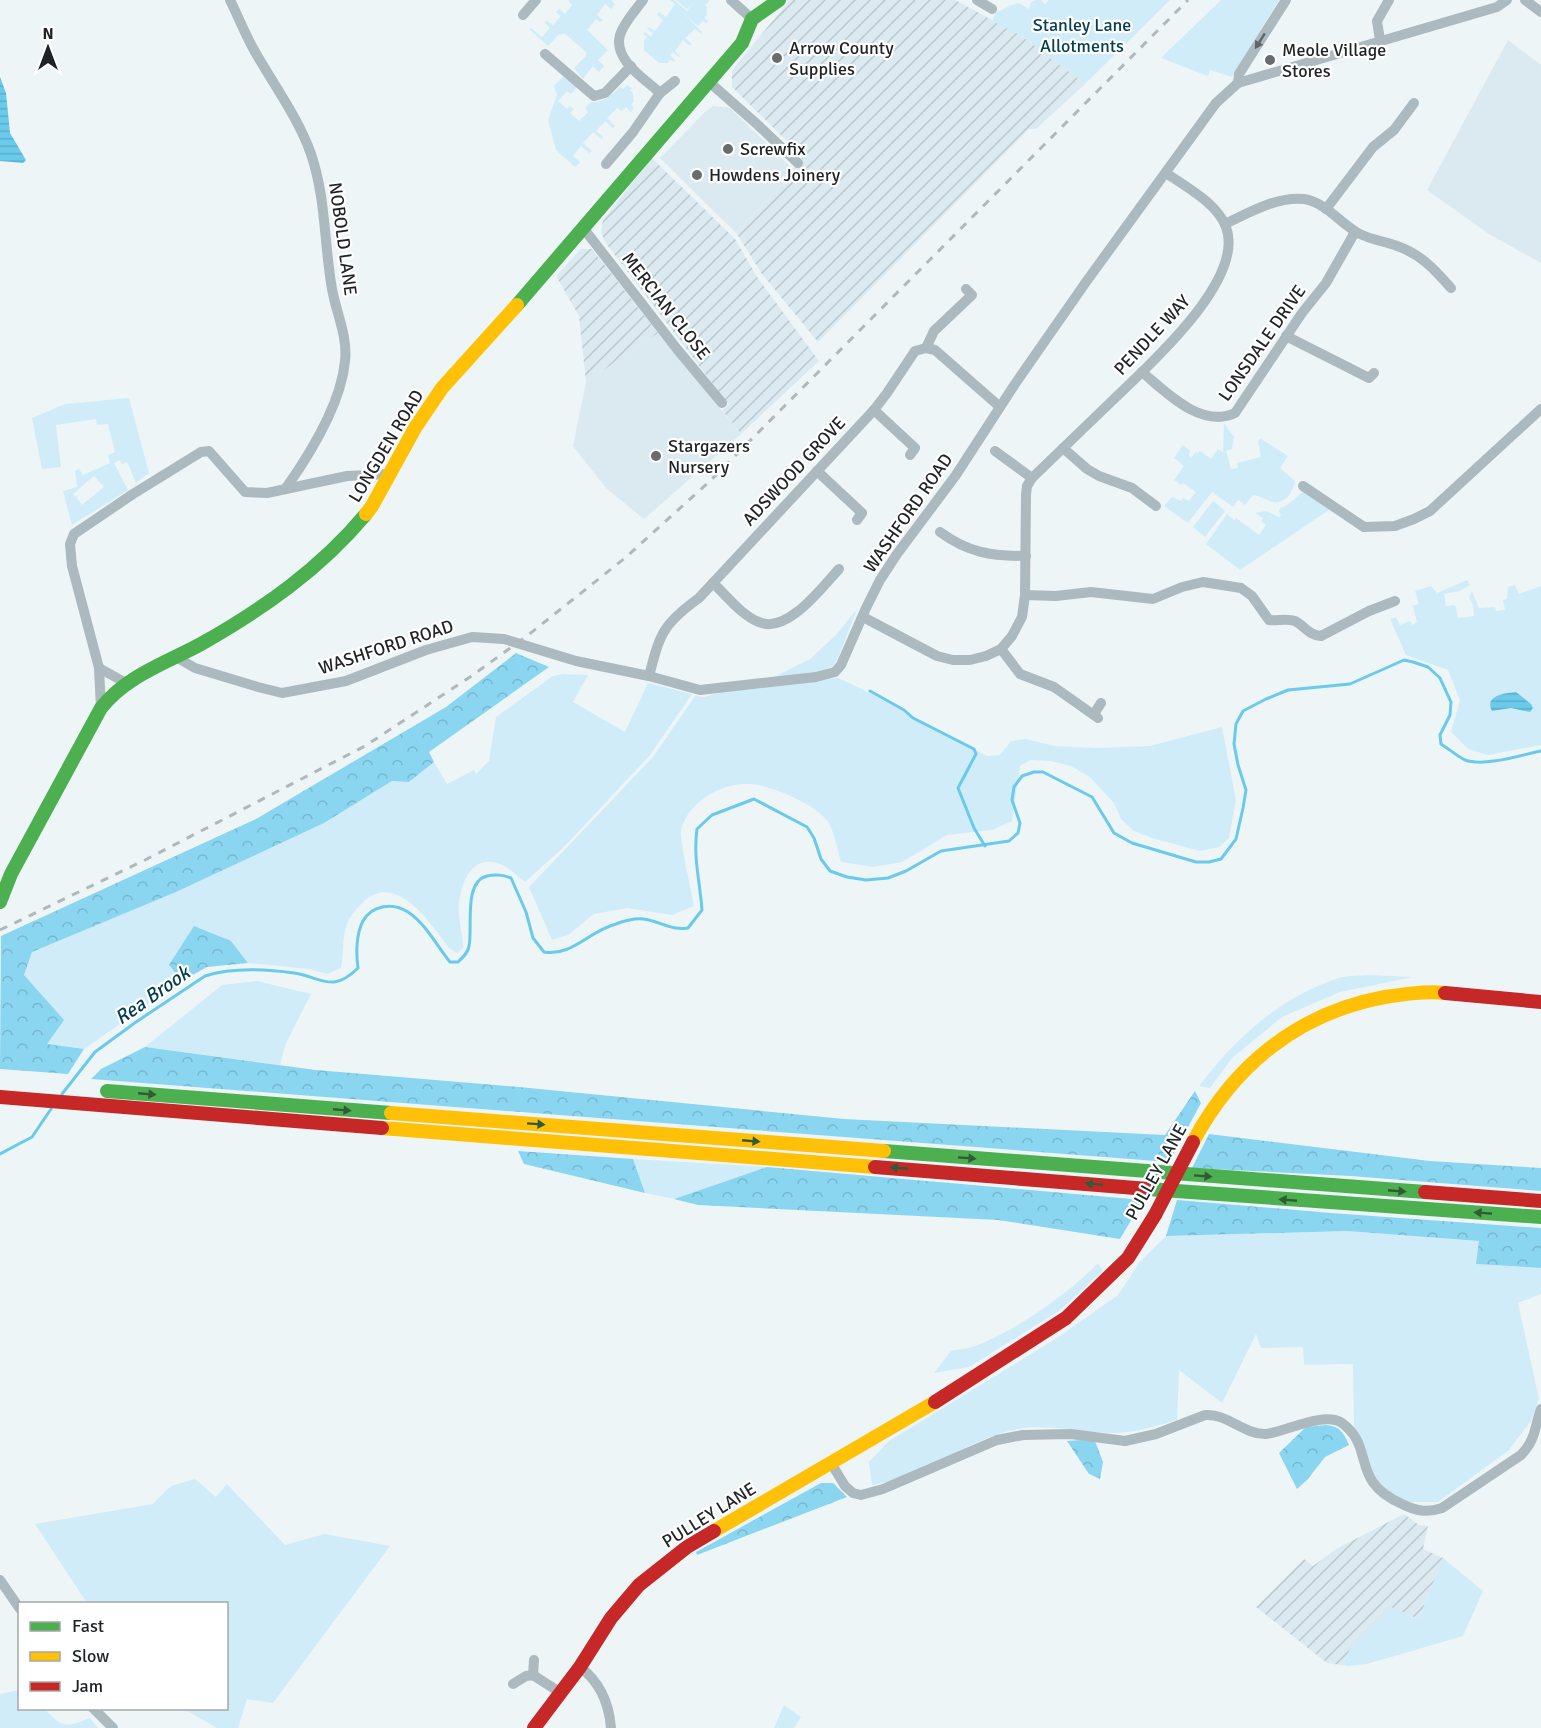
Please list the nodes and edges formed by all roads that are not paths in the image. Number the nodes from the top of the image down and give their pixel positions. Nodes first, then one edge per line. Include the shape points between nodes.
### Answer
1 (230, 0) edge
2 (644, 0) edge
3 (730, 0) edge
4 (779, 0) edge
5 (976, 0) edge
6 (1286, 0) edge
7 (1389, 0) edge
8 (1507, 0) edge
9 (1525, 0) edge
10 (992, 9) dead end
11 (1541, 12) edge
12 (752, 19) junction
13 (1380, 40) junction
14 (545, 54) dead end
15 (631, 66) junction
16 (675, 81) dead end
17 (708, 81) junction
18 (1238, 82) junction
19 (660, 93) junction
20 (1413, 109) dead end
21 (798, 163) dead end
22 (606, 164) dead end
23 (1166, 173) junction
24 (1326, 209) junction
25 (1225, 224) junction
26 (584, 229) junction
27 (1355, 232) junction
28 (1451, 288) dead end
29 (972, 294) dead end
30 (1286, 336) junction
31 (926, 348) junction
32 (1142, 372) junction
33 (1369, 379) dead end
34 (723, 403) dead end
35 (1000, 407) junction
36 (1541, 409) edge
37 (874, 410) junction
38 (916, 448) dead end
39 (1063, 448) junction
40 (999, 457) dead end
41 (817, 471) junction
42 (388, 474) junction
43 (1032, 478) junction
44 (1303, 486) dead end
45 (286, 488) junction
46 (1156, 506) dead end
47 (863, 514) dead end
48 (940, 532) dead end
49 (1026, 556) junction
50 (837, 575) dead end
51 (713, 583) junction
52 (1025, 595) junction
53 (1395, 601) dead end
54 (862, 617) junction
55 (1001, 649) junction
56 (176, 657) junction
57 (99, 668) junction
58 (649, 676) junction
59 (126, 683) junction
60 (1101, 703) dead end
61 (101, 708) junction
62 (0, 902) edge
63 (1541, 1002) edge
64 (0, 1084) edge
65 (57, 1088) dead end
66 (89, 1090) dead end
67 (0, 1097) edge
68 (1541, 1201) edge
69 (1541, 1217) edge
70 (1541, 1409) edge
71 (1538, 1437) edge
72 (831, 1463) junction
73 (0, 1580) edge
74 (18, 1606) edge
75 (534, 1660) dead end
76 (580, 1667) junction
77 (532, 1675) junction
78 (513, 1684) dead end
79 (561, 1693) junction
80 (95, 1710) edge
81 (113, 1728) edge
82 (534, 1728) edge
83 (611, 1728) edge

1 - 45 street, NOBOLD LANE via 310,151 318,177 332,289 346,360 325,423
2 - 15 street via 620,33 621,56
3 - 12 street
4 - 12 main road, LONGDEN ROAD
5 - 10 street
6 -> 18 street, WASHFORD ROAD
7 - 13 street via 1377,21
8 - 13 street via 1497,7
9 - 11 street
12 - 17 main road, LONGDEN ROAD via 742,43
13 - 18 street
14 - 15 street via 594,96 605,93
15 - 19 street
16 - 19 street
17 - 21 street
17 - 26 main road, LONGDEN ROAD
18 - 23 street, WASHFORD ROAD via 1216,103
19 - 22 street
20 - 24 street via 1373,147
23 - 25 street via 1217,212
23 - 35 street, WASHFORD ROAD
24 - 25 street via 1305,200 1281,201
24 - 27 street
25 - 32 street, PENDLE WAY via 1228,244 1223,268 1206,300 1179,335
26 - 34 street, MERCIAN CLOSE
26 - 42 main road, LONGDEN ROAD via 442,388
27 - 28 street via 1415,254
27 - 30 street, LONSDALE DRIVE via 1326,283
29 - 31 street, ADSWOOD GROVE via 934,331
30 - 32 street, LONSDALE DRIVE via 1245,401 1227,417 1203,416
30 - 33 street
31 - 35 street via 935,350
31 - 37 street, ADSWOOD GROVE via 915,351
32 - 39 street, PENDLE WAY
35 - 54 street, WASHFORD ROAD via 897,554
36 - 44 street via 1430,511 1395,526 1364,527
37 - 38 street
37 - 41 street, ADSWOOD GROVE
39 - 43 street, PENDLE WAY
39 - 46 street via 1087,469 1132,488 1140,501
40 - 43 street
41 - 47 street
41 - 51 street, ADSWOOD GROVE
42 - 45 street via 347,476
42 - 56 main road, LONGDEN ROAD via 372,506 343,541 309,572 272,601
43 - 49 street via 1026,495
45 - 57 street via 267,493 245,492 214,455 201,452 74,534 70,544 72,566
48 - 49 street via 952,546 998,556
49 - 52 street
50 - 51 street via 806,606 769,624 749,616
51 - 58 street, ADSWOOD GROVE via 665,628
52 - 53 street via 1091,592 1153,599 1203,582 1242,588 1269,620 1298,622 1312,636 1321,636
52 - 55 street via 1022,617
54 - 55 street via 937,656 953,660 970,660
54 - 58 street, WASHFORD ROAD via 842,665 826,675 700,690
55 - 60 street via 1020,674 1054,687 1096,716
56 - 58 street, WASHFORD ROAD via 195,668 282,693 346,681 472,637 504,639 576,661
56 - 59 main road, LONGDEN ROAD
57 - 59 street
57 - 61 street
59 - 61 main road, LONGDEN ROAD
61 - 62 main road, LONGDEN ROAD via 11,874
63 - 72 main road, PULLEY LANE, bridge via 1434,992 1386,996 1330,1011 1286,1034 1218,1100 1155,1215 1128,1258 1108,1279 1066,1318
64 - 65 main road
66 -> 68 main road
69 -> 67 main road
70 - 71 street
71 - 72 street via 1521,1455 1442,1508 1426,1512 1379,1492 1366,1471 1357,1437 1340,1422 1330,1420 1265,1434 1214,1414 1125,1441 1071,1434 1023,1435 997,1440 861,1495 845,1486
72 - 76 main road, PULLEY LANE via 687,1547 639,1584 611,1618
73 - 74 street
75 - 77 street
76 - 79 main road, PULLEY LANE
76 - 83 street via 605,1699
77 - 78 street
77 - 79 street
79 - 82 main road, PULLEY LANE
80 - 81 street

